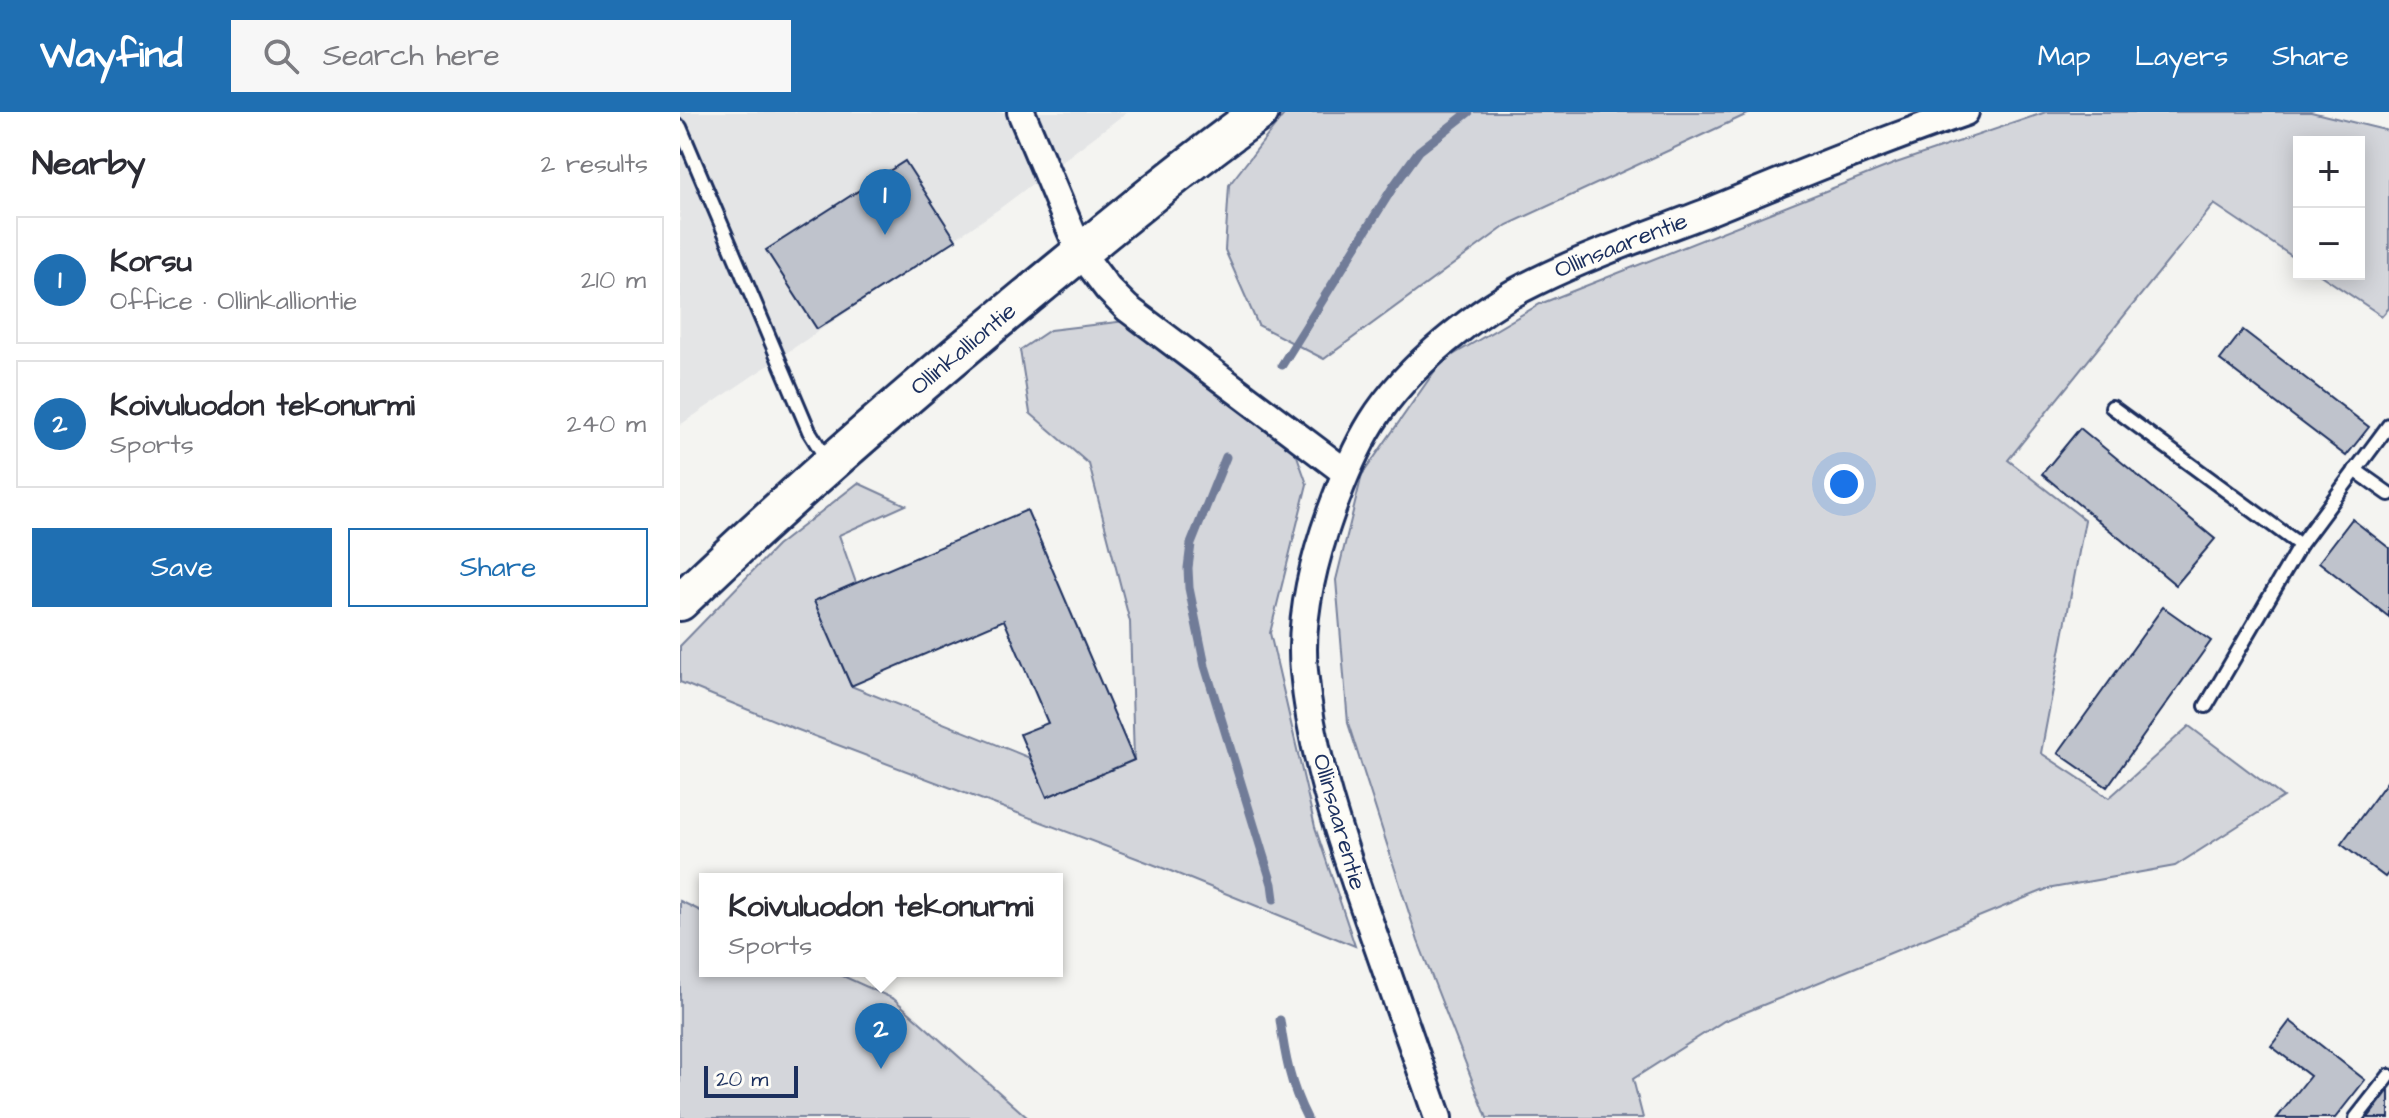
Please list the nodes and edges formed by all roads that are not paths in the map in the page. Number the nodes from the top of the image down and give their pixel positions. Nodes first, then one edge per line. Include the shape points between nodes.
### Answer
1 (1021, 112) edge
2 (1260, 112) edge
3 (1965, 112) edge
4 (680, 127) edge
5 (1080, 252) junction
6 (2112, 407) dead end
7 (2389, 425) edge
8 (829, 463) junction
9 (2355, 470) junction
10 (1345, 472) junction
11 (2389, 494) edge
12 (2300, 545) junction
13 (680, 602) edge
14 (2206, 706) dead end
15 (2389, 1076) edge
16 (1438, 1118) edge
17 (2356, 1118) edge

1 - 5 street
2 - 5 street, Ollinkalliontie
3 - 10 street, Ollinsaarentie via 1537,281 1483,312 1402,385 1373,420
4 - 8 lane via 809,431
5 - 8 street, Ollinkalliontie
5 - 10 street via 1127,308
6 - 12 lane
7 - 9 lane
8 - 13 street, Ollinkalliontie
9 - 11 lane
9 - 12 lane
10 - 16 street, Ollinsaarentie via 1319,545 1308,596 1302,645 1306,690 1343,845
12 - 14 lane
15 - 17 lane

